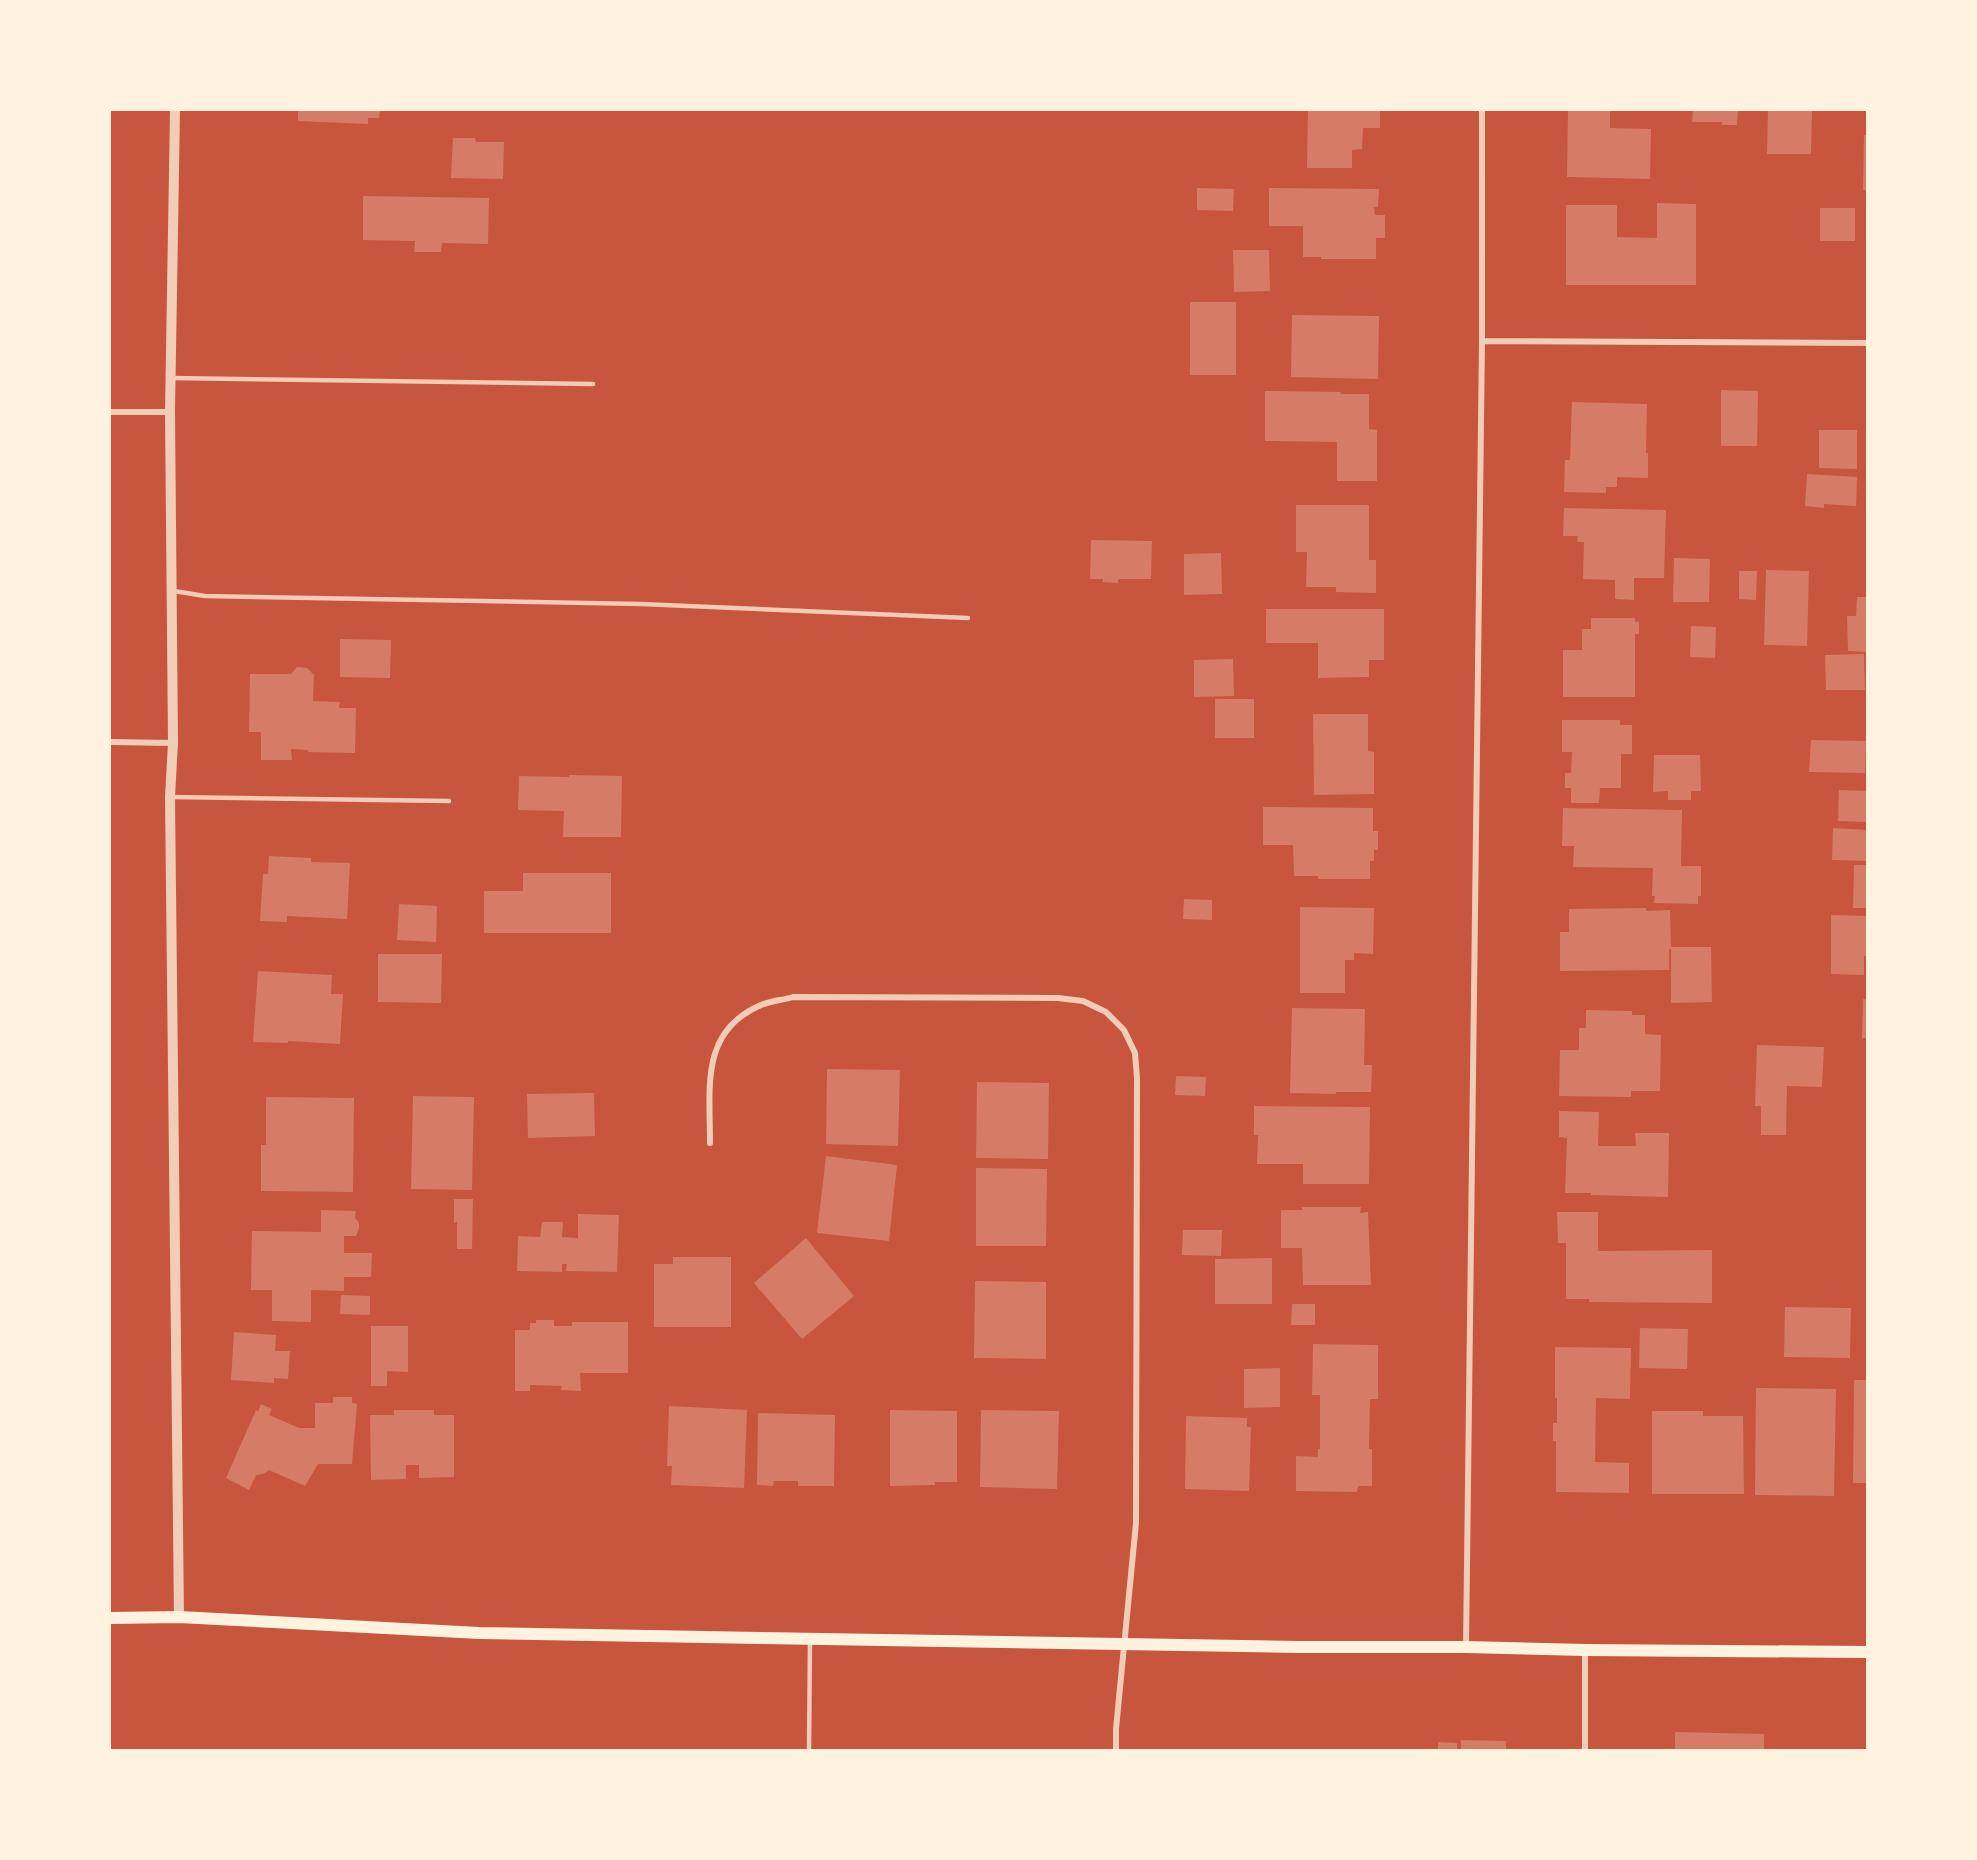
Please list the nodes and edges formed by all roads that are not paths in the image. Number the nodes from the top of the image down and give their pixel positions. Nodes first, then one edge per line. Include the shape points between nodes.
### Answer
1 (175, 110) edge
2 (1482, 110) edge
3 (1482, 341) junction
4 (1868, 343) edge
5 (171, 378) junction
6 (593, 384) dead end
7 (110, 412) edge
8 (170, 412) junction
9 (171, 591) junction
10 (968, 618) dead end
11 (110, 742) edge
12 (173, 743) junction
13 (170, 797) junction
14 (449, 801) dead end
15 (710, 1143) dead end
16 (179, 1617) junction
17 (110, 1618) edge
18 (810, 1639) junction
19 (1125, 1644) junction
20 (1466, 1647) junction
21 (1585, 1650) junction
22 (1868, 1652) edge
23 (809, 1750) edge
24 (1116, 1750) edge
25 (1585, 1750) edge

1 - 5 street
2 - 3 street
3 - 4 street
3 - 20 street
5 - 6 lane
5 - 8 street
7 - 8 street
8 - 9 street
9 - 10 lane via 205,597 641,604
9 - 12 street
11 - 12 street
12 - 13 street
13 - 14 lane
13 - 16 street
15 - 19 street via 710,1069 718,1043 736,1019 762,1005 793,997 1058,998 1083,1001 1106,1012 1124,1030 1135,1053 1137,1078 1136,1523
16 - 17 main road
16 - 18 main road via 479,1633
18 - 19 main road
18 - 23 lane
19 - 20 main road
19 - 24 street
20 - 21 main road
21 - 22 main road
21 - 25 street

